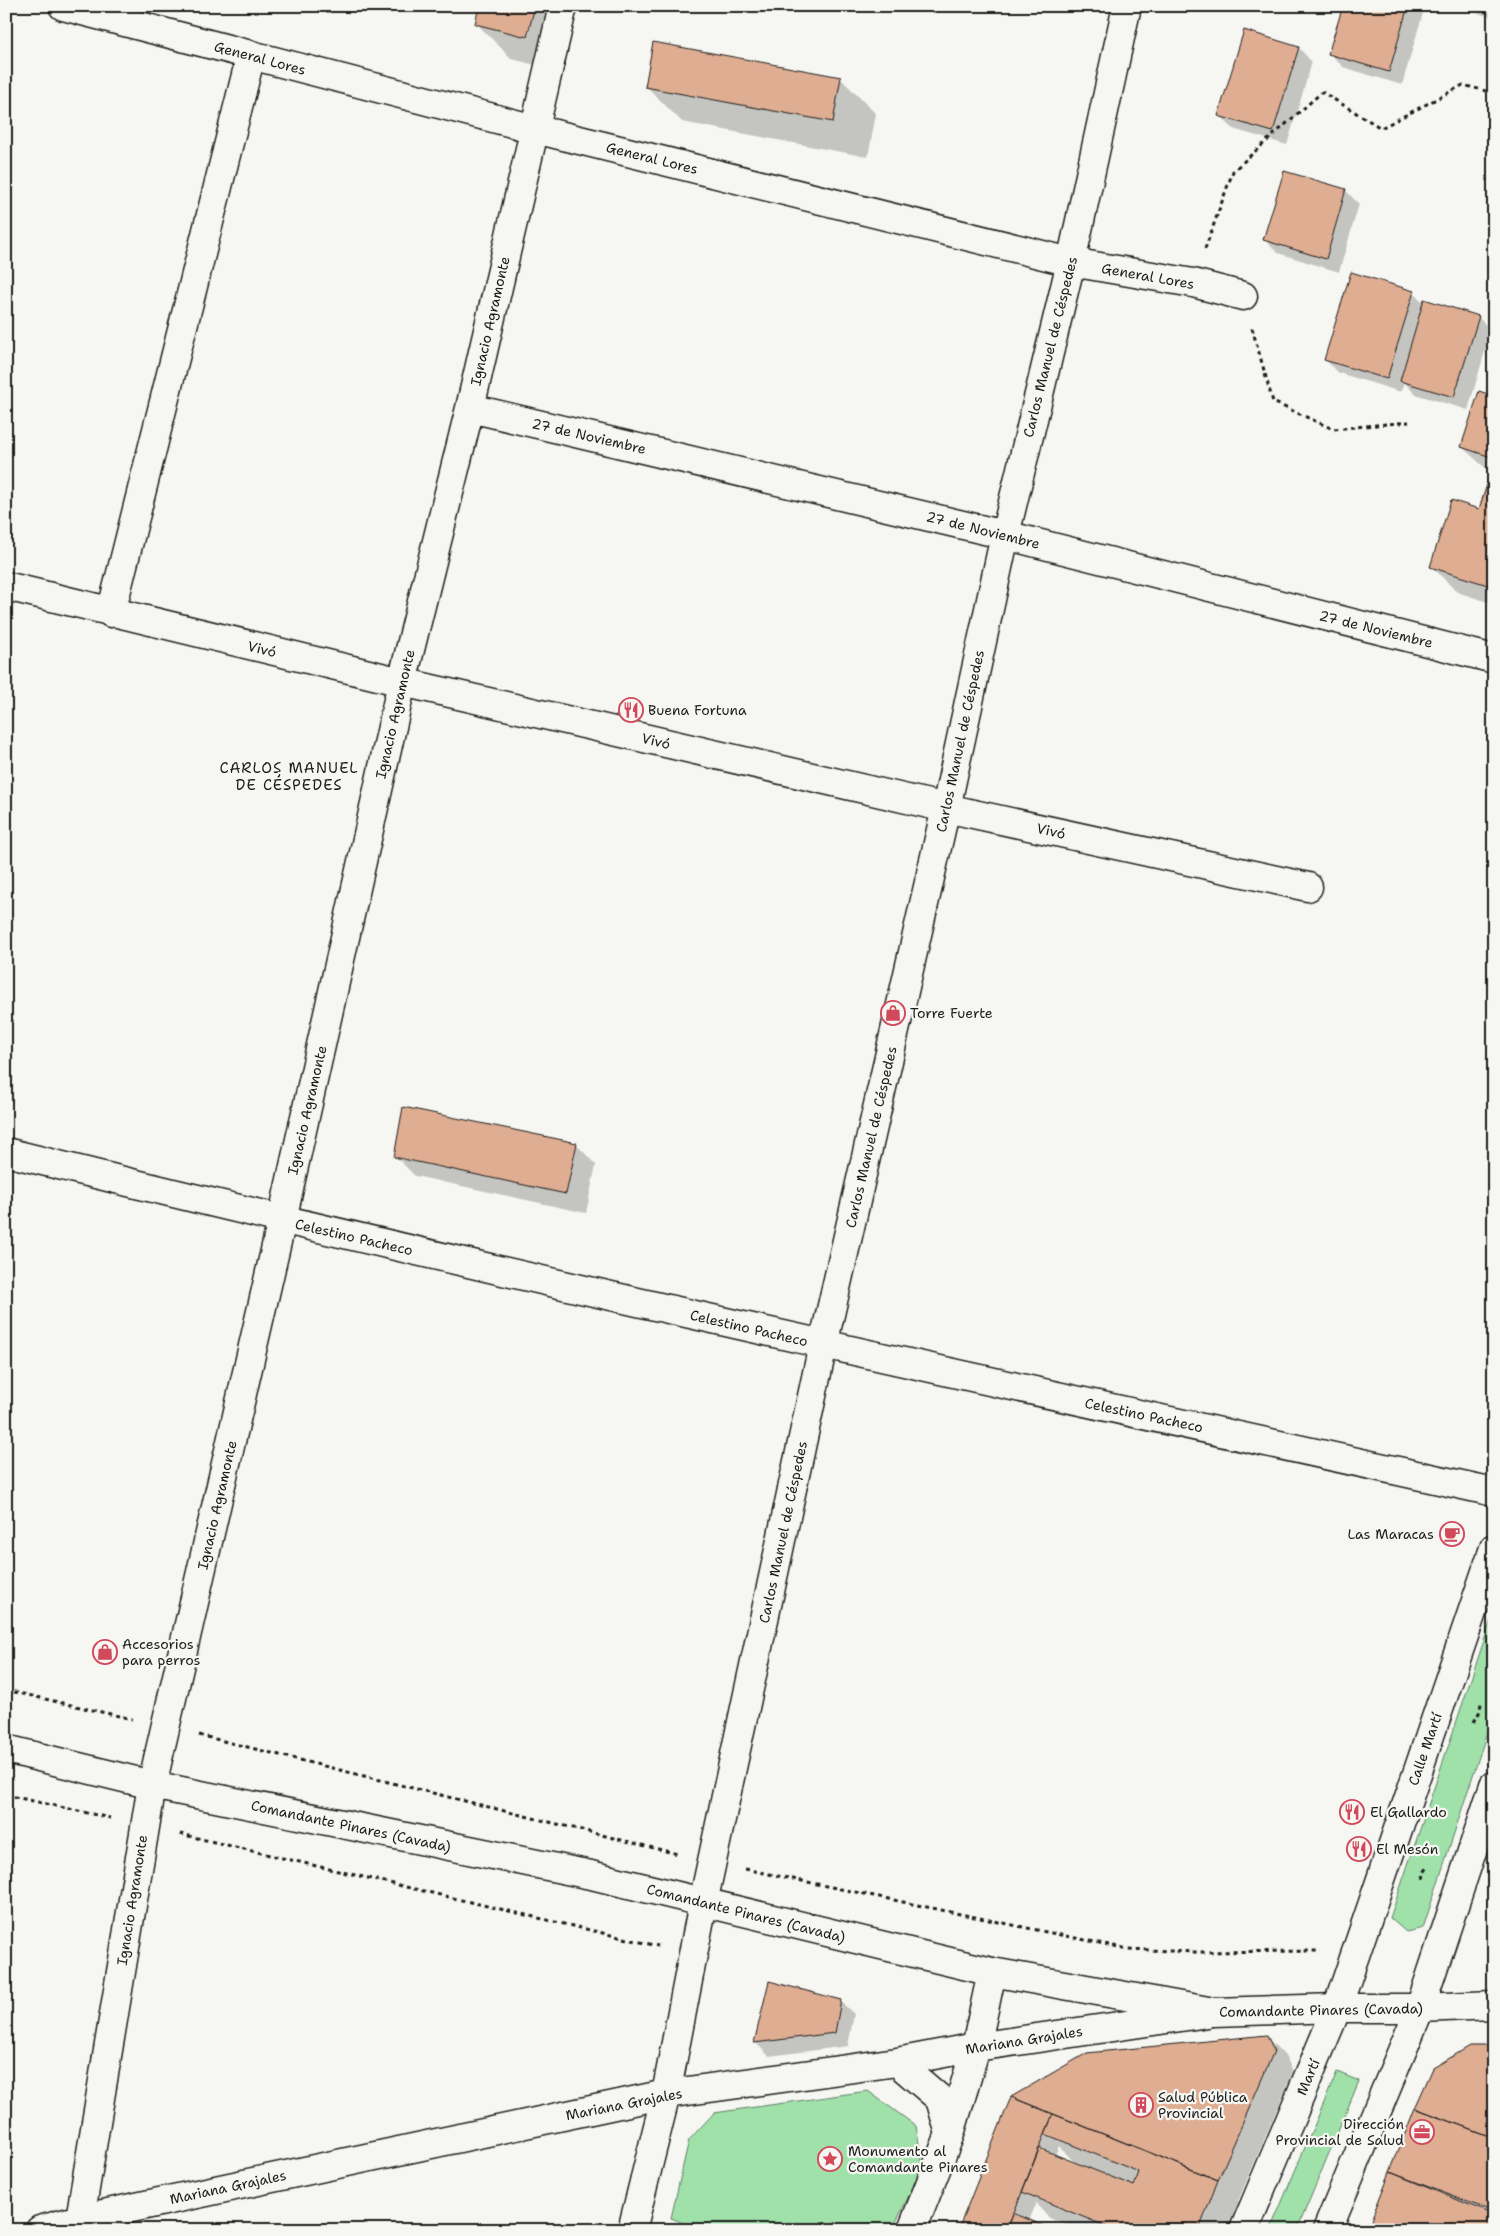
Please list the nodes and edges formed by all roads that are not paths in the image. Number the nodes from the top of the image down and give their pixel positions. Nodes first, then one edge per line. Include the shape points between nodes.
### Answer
1 (64, 6) edge
2 (563, 6) edge
3 (1128, 6) edge
4 (251, 55) junction
5 (535, 129) junction
6 (1071, 262) junction
7 (1243, 296) road end
8 (470, 408) junction
9 (1004, 535) junction
10 (6, 586) edge
11 (111, 613) junction
12 (1494, 659) edge
13 (402, 682) junction
14 (946, 808) junction
15 (1308, 887) dead end
16 (6, 1152) edge
17 (282, 1220) junction
18 (823, 1345) junction
19 (1494, 1492) edge
20 (1494, 1548) edge
21 (6, 1749) edge
22 (152, 1785) junction
23 (1494, 1785) edge
24 (703, 1904) junction
25 (992, 1972) junction
26 (1494, 2005) edge
27 (1337, 2008) junction
28 (1420, 2008) junction
29 (1214, 2012) junction
30 (976, 2047) junction
31 (897, 2062) junction
32 (666, 2094) junction
33 (950, 2134) junction
34 (80, 2219) junction
35 (40, 2230) edge
36 (632, 2230) edge
37 (912, 2230) edge
38 (1244, 2230) edge
39 (1327, 2230) edge

1 - 4 street, General Lores
2 - 5 street, Ignacio Agramonte
3 - 6 street, Carlos Manuel de Céspedes
4 - 5 street, General Lores
4 - 11 street
5 - 6 street, General Lores
5 - 8 street, Ignacio Agramonte
6 - 7 street, General Lores via 1193,283
6 - 9 street, Carlos Manuel de Céspedes
8 - 9 street, 27 de Noviembre
8 - 13 street, Ignacio Agramonte
9 - 12 street, 27 de Noviembre
9 - 14 street, Carlos Manuel de Céspedes
10 - 11 street, Vivó
11 - 13 street, Vivó
13 - 14 street, Vivó
13 - 17 street, Ignacio Agramonte
14 - 15 street, Vivó
14 - 18 street, Carlos Manuel de Céspedes
16 - 17 street, Celestino Pacheco
17 - 18 street, Celestino Pacheco
17 - 22 street, Ignacio Agramonte
18 - 19 street, Celestino Pacheco
18 - 24 street, Carlos Manuel de Céspedes
20 - 27 street, Calle Martí
21 - 22 street, Comandante Pinares (Cavada)
22 - 24 street, Comandante Pinares (Cavada) via 591,1875
22 - 34 street, Ignacio Agramonte
23 - 28 street
24 - 25 street, Comandante Pinares (Cavada)
24 - 32 street, Carlos Manuel de Céspedes
25 - 29 street, Comandante Pinares (Cavada)
25 - 30 street
26 - 28 street, Comandante Pinares (Cavada)
27 - 28 street, Comandante Pinares (Cavada)
27 - 29 street, Comandante Pinares (Cavada)
27 - 38 street, Martí
28 - 39 street
29 - 30 street, Mariana Grajales
30 - 31 street, Mariana Grajales
30 - 33 street
31 - 32 street, Mariana Grajales
31 - 33 street via 940,2099
32 - 34 street, Mariana Grajales
32 - 36 street, Carlos Manuel de Céspedes
33 - 37 street
34 - 35 street, Mariana Grajales

